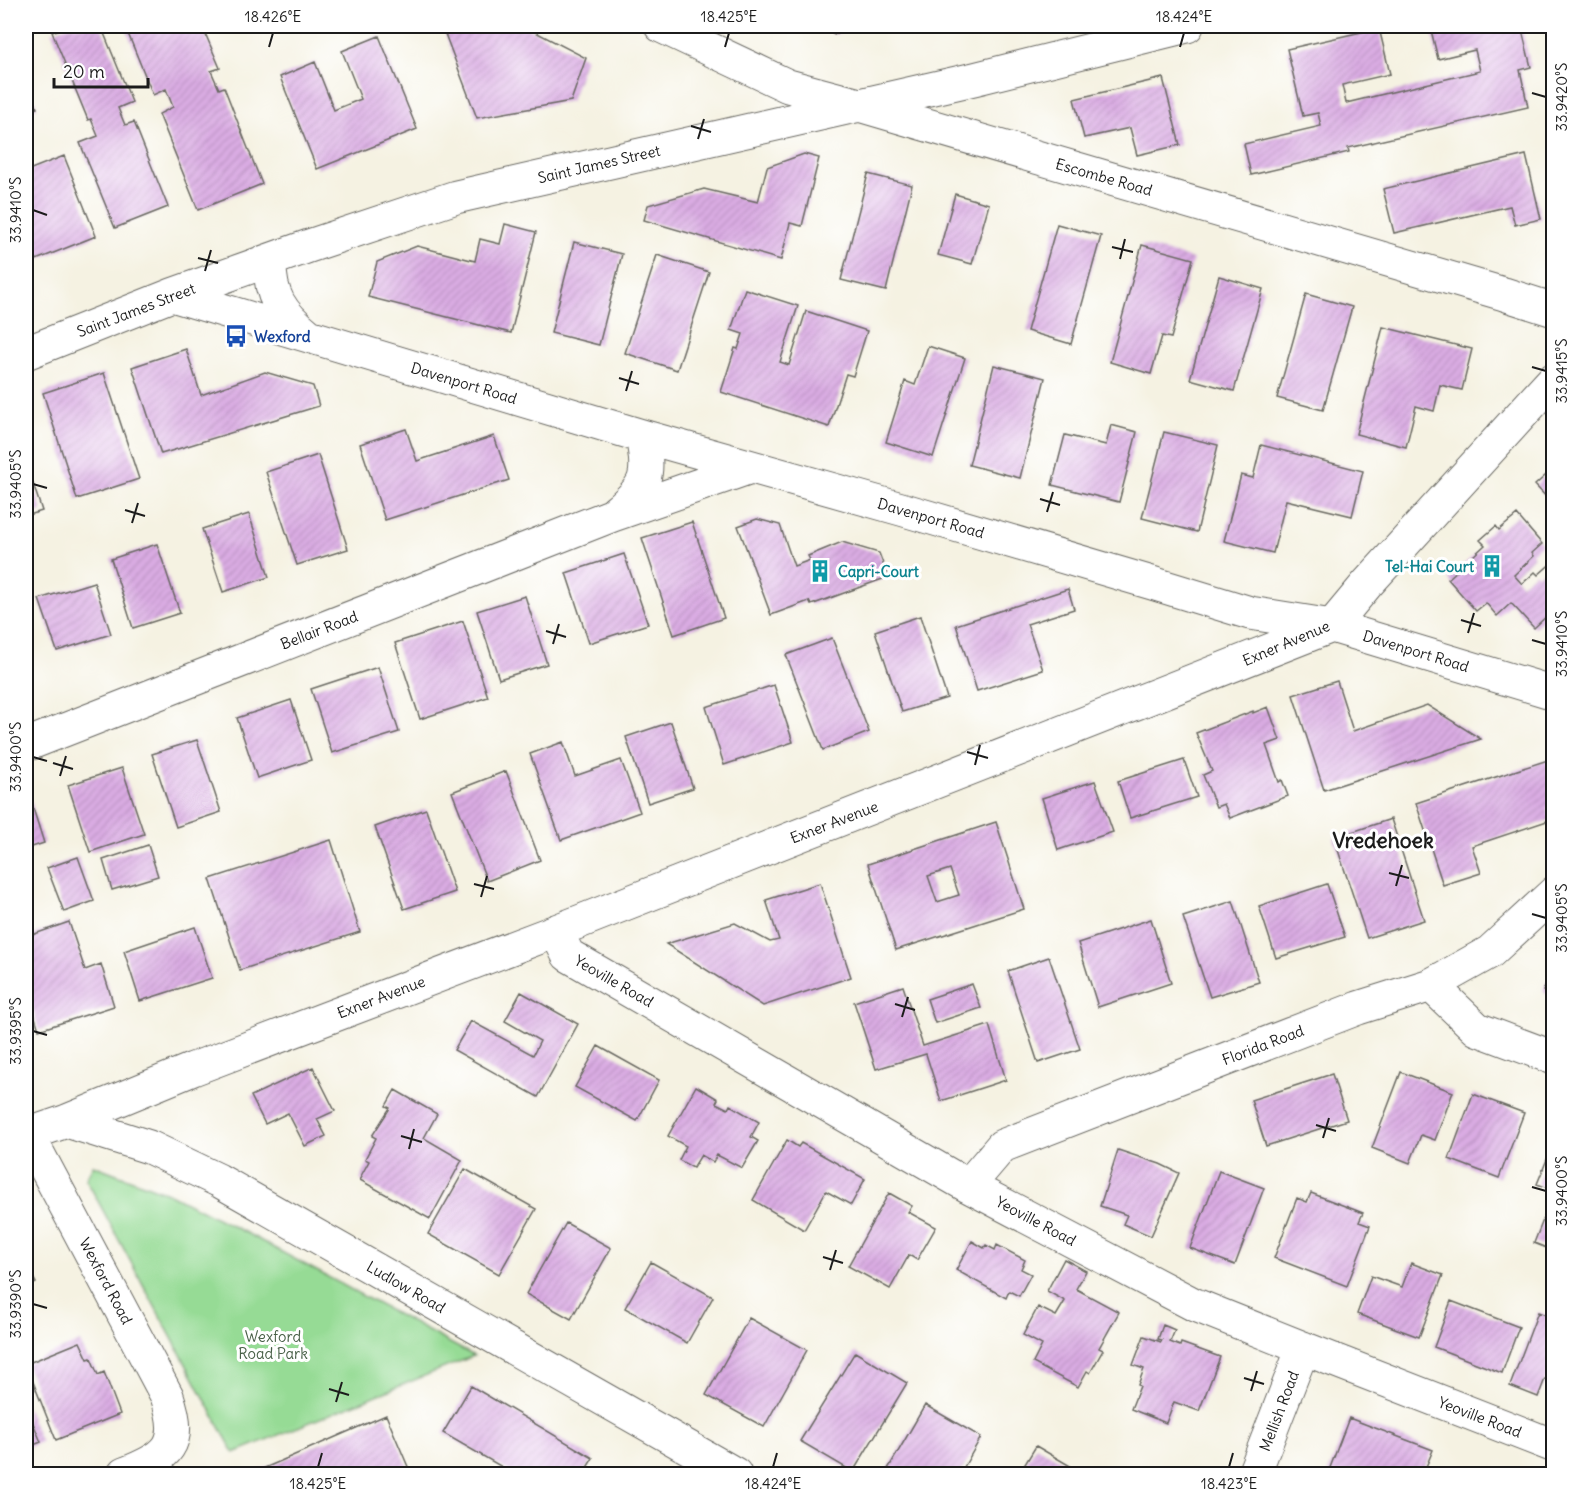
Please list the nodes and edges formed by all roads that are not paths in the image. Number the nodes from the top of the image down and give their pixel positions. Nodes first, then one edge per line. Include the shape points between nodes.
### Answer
1 (662, 26) edge
2 (1187, 26) edge
3 (858, 105) junction
4 (270, 260) junction
5 (172, 295) junction
6 (1554, 310) edge
7 (309, 336) junction
8 (26, 353) edge
9 (1554, 379) edge
10 (642, 436) junction
11 (751, 467) junction
12 (613, 515) junction
13 (1332, 626) junction
14 (1554, 693) edge
15 (26, 745) edge
16 (1554, 893) edge
17 (556, 931) junction
18 (1431, 985) junction
19 (1554, 1058) edge
20 (67, 1121) junction
21 (26, 1133) edge
22 (968, 1186) junction
23 (1303, 1348) junction
24 (1554, 1446) edge
25 (124, 1474) edge
26 (735, 1474) edge
27 (1254, 1474) edge

1 - 3 street, Escombe Road via 788,86
2 - 3 street, Saint James Street
3 - 4 street, Saint James Street via 456,197
3 - 6 street, Escombe Road
4 - 5 street, Saint James Street
4 - 7 street, Davenport Road via 271,285 277,302
5 - 7 street, Davenport Road
5 - 8 street, Saint James Street
7 - 10 street, Davenport Road
9 - 13 street, Exner Avenue
10 - 11 street, Davenport Road
10 - 12 street, Bellair Road via 644,481 636,495
11 - 12 street, Bellair Road
11 - 13 street, Davenport Road via 1250,613
12 - 15 street, Bellair Road
13 - 14 street, Davenport Road
13 - 17 street, Exner Avenue
16 - 18 street, Florida Road via 1490,952
17 - 20 street, Exner Avenue
17 - 22 street, Yeoville Road via 568,955
18 - 19 street via 1477,1029
18 - 22 street, Florida Road via 1358,1008 1002,1146
20 - 21 street, Exner Avenue
20 - 26 street, Ludlow Road via 149,1147 218,1180
21 - 25 street, Wexford Road via 168,1396 173,1413 174,1434 165,1452 149,1464
22 - 23 street, Yeoville Road via 1192,1304
23 - 24 street, Yeoville Road
23 - 27 street, Mellish Road

